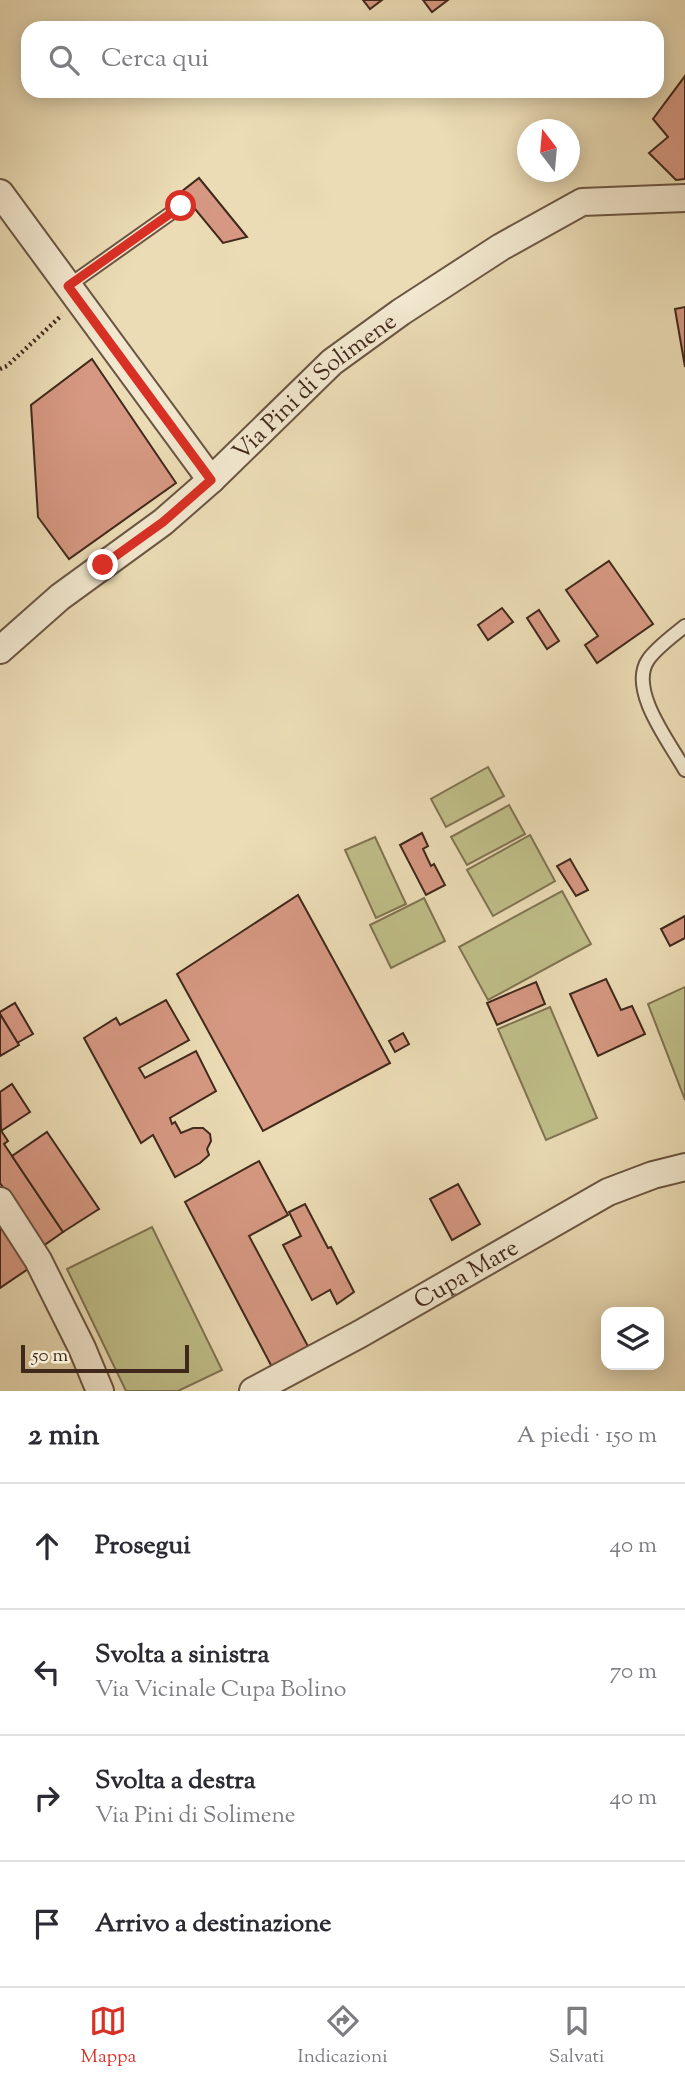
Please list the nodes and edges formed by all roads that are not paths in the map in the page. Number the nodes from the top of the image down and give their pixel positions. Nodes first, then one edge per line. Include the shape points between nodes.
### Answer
1 (0, 193) edge
2 (685, 198) edge
3 (181, 206) dead end
4 (74, 294) junction
5 (211, 480) junction
6 (685, 626) edge
7 (0, 650) edge
8 (685, 770) edge
9 (685, 1167) edge
10 (0, 1201) edge
11 (100, 1391) edge
12 (253, 1391) edge

1 - 4 street
2 - 5 street, Via Pini di Solimene via 582,202 501,247 332,362
3 - 4 lane
4 - 5 street
5 - 7 street, Via Pini di Solimene via 163,522 60,597
6 - 8 lane via 648,660 642,679 646,703
9 - 12 street, Cupa Mare via 608,1192
10 - 11 street via 38,1260

